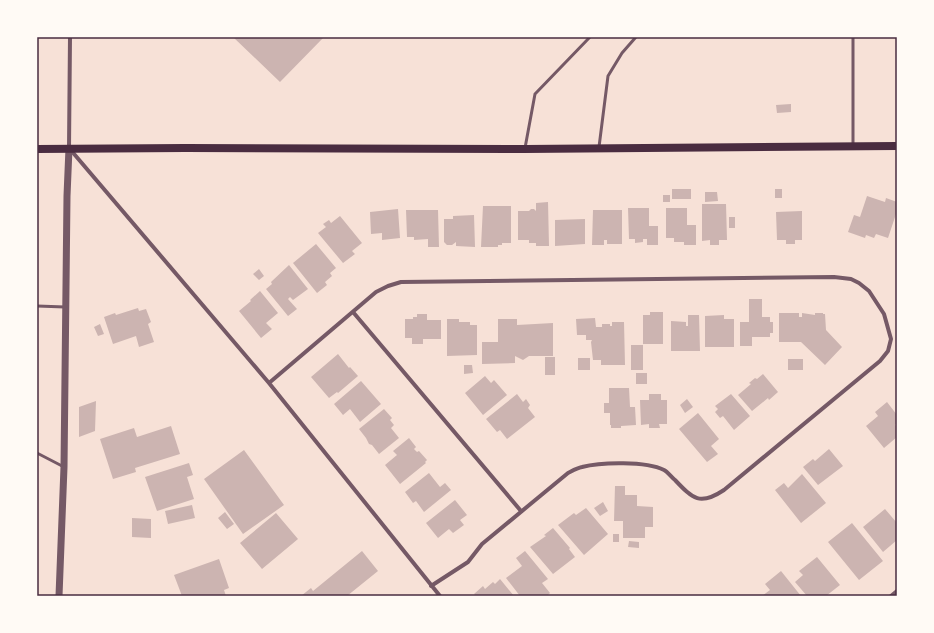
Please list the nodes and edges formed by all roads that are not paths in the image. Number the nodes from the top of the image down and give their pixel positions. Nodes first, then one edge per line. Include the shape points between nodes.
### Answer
1 (70, 37) edge
2 (590, 37) edge
3 (636, 37) edge
4 (853, 37) edge
5 (853, 146) junction
6 (897, 146) edge
7 (69, 148) junction
8 (599, 148) junction
9 (37, 149) edge
10 (525, 149) junction
11 (37, 306) edge
12 (66, 307) junction
13 (353, 312) junction
14 (269, 383) junction
15 (37, 453) edge
16 (64, 467) junction
17 (521, 511) junction
18 (431, 586) junction
19 (897, 591) edge
20 (59, 596) edge
21 (440, 596) edge
22 (891, 596) edge

1 - 7 street
2 - 10 lane via 535,94
3 - 8 lane via 622,53 608,76
4 - 5 lane
5 - 6 main road
5 - 8 main road
7 - 9 main road
7 - 10 main road
7 - 12 street
7 - 14 street
8 - 10 main road
11 - 12 lane
12 - 16 street
13 - 14 street
13 - 17 street
13 - 17 street via 376,292 401,282 834,277 859,282 869,291 884,314 891,339 888,351 880,361 714,497 703,499 692,496 665,470 653,466 606,463 581,467 568,473
14 - 18 street
15 - 16 lane
16 - 20 street
17 - 18 street via 482,544 468,562
18 - 21 street
19 - 22 street

